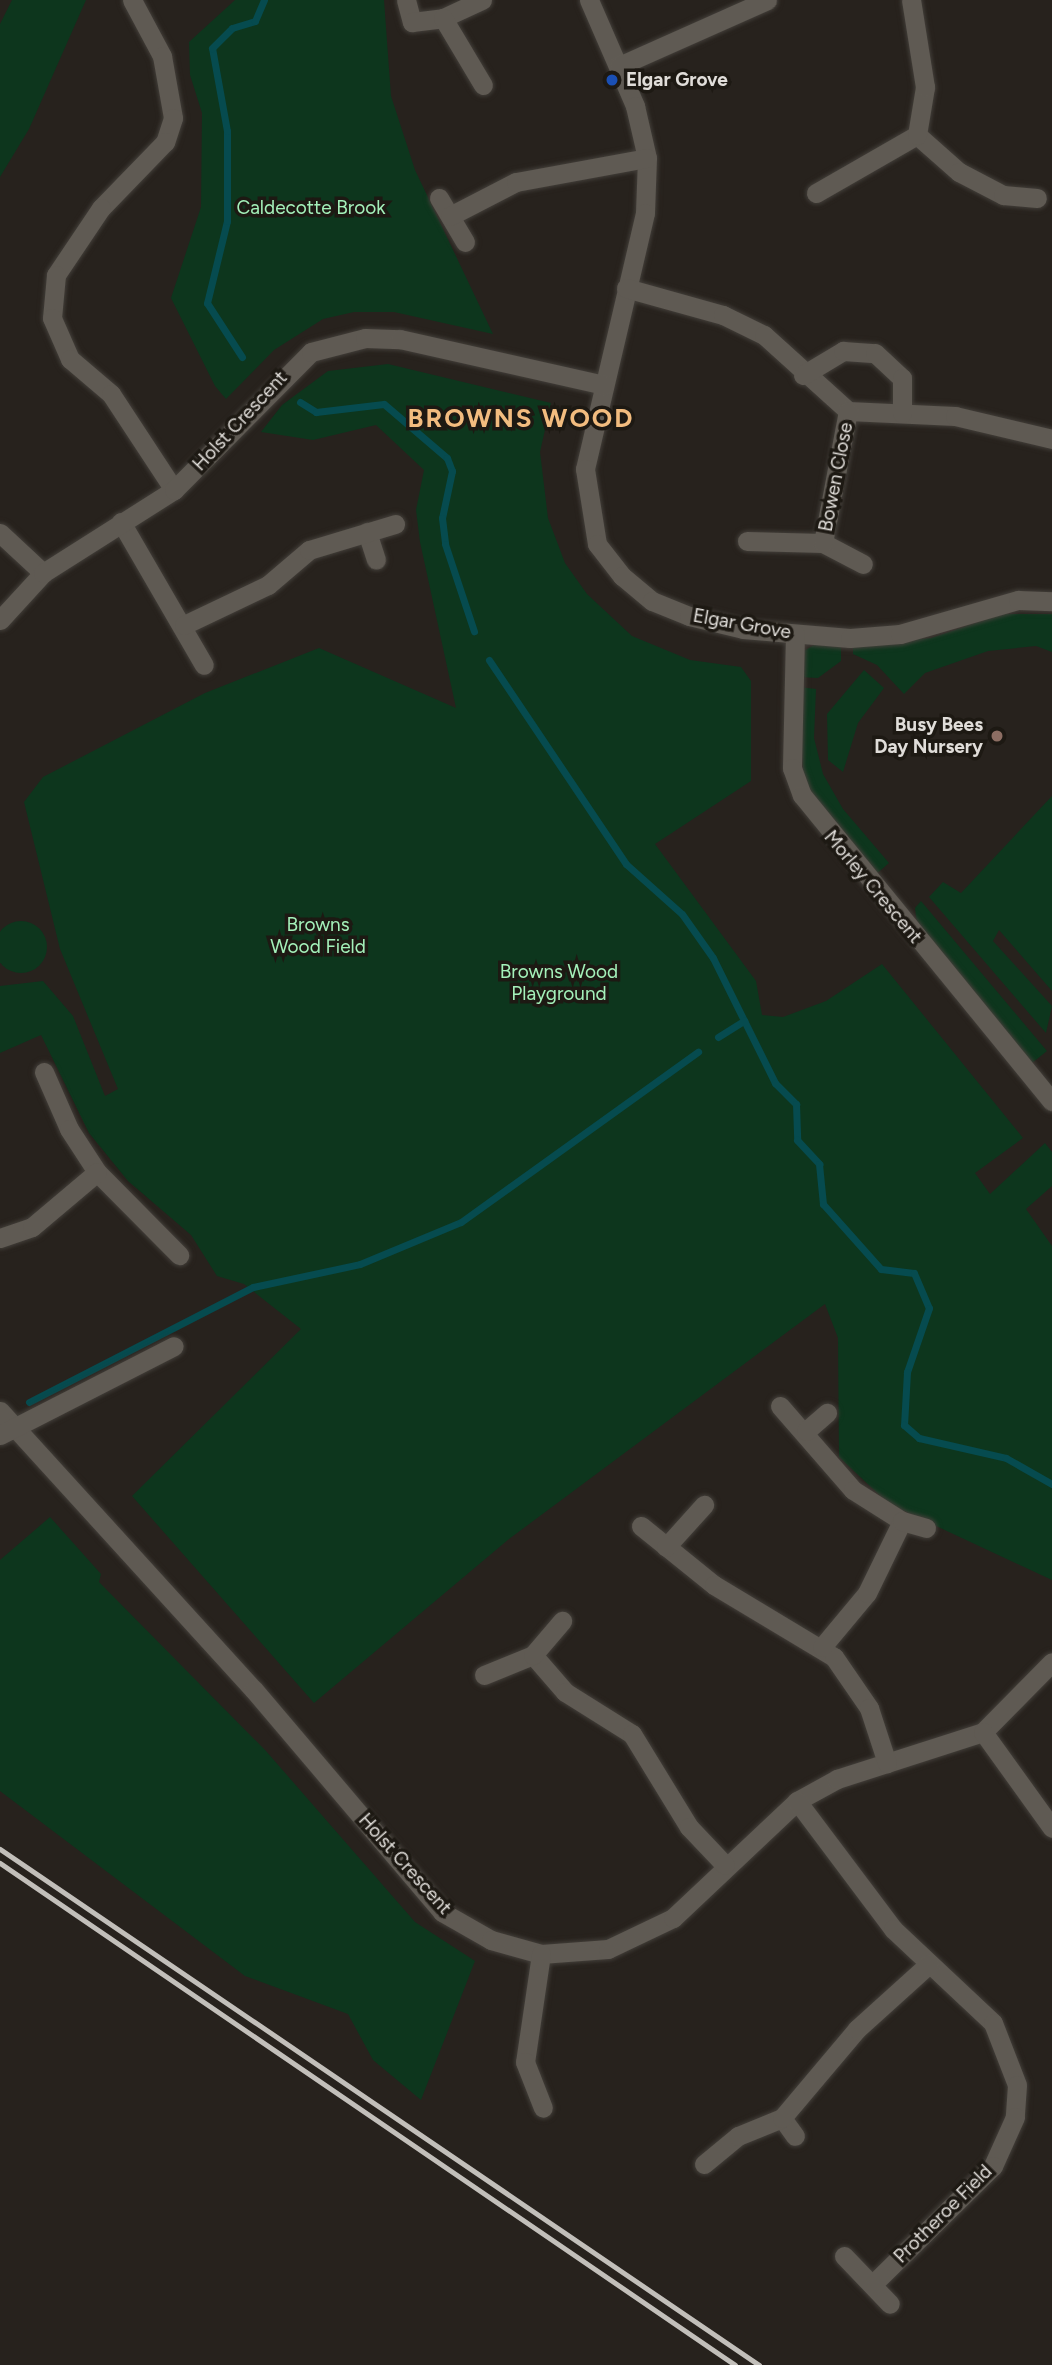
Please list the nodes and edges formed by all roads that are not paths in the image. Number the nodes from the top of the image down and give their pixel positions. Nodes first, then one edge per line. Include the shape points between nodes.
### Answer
1 (132, 0) edge
2 (406, 0) edge
3 (482, 0) edge
4 (589, 0) edge
5 (767, 0) edge
6 (911, 0) edge
7 (443, 18) junction
8 (619, 66) junction
9 (483, 85) dead end
10 (916, 135) junction
11 (647, 158) junction
12 (816, 193) dead end
13 (439, 198) dead end
14 (1037, 198) dead end
15 (450, 216) junction
16 (465, 242) dead end
17 (626, 288) junction
18 (803, 375) junction
19 (604, 385) junction
20 (848, 411) junction
21 (902, 412) junction
22 (1052, 439) edge
23 (174, 490) junction
24 (121, 522) junction
25 (395, 524) dead end
26 (367, 532) junction
27 (0, 533) edge
28 (747, 541) dead end
29 (823, 543) junction
30 (376, 560) dead end
31 (863, 564) dead end
32 (43, 573) junction
33 (1052, 601) edge
34 (0, 620) edge
35 (184, 625) junction
36 (795, 634) junction
37 (204, 665) dead end
38 (44, 1072) dead end
39 (1052, 1101) edge
40 (97, 1172) junction
41 (0, 1238) edge
42 (179, 1255) dead end
43 (174, 1346) dead end
44 (780, 1406) dead end
45 (0, 1411) edge
46 (827, 1413) dead end
47 (7, 1431) edge
48 (806, 1431) junction
49 (704, 1505) dead end
50 (902, 1521) junction
51 (641, 1526) dead end
52 (926, 1528) dead end
53 (666, 1547) junction
54 (562, 1621) dead end
55 (822, 1647) junction
56 (533, 1655) junction
57 (1052, 1662) edge
58 (484, 1675) dead end
59 (983, 1732) junction
60 (887, 1763) junction
61 (797, 1801) junction
62 (1052, 1828) edge
63 (725, 1865) junction
64 (541, 1954) junction
65 (929, 1964) junction
66 (543, 2108) dead end
67 (782, 2118) junction
68 (795, 2136) dead end
69 (704, 2164) dead end
70 (844, 2256) dead end
71 (873, 2284) junction
72 (890, 2304) dead end

1 - 23 street via 162,56 173,118 165,142 101,208 57,275 52,318 70,359 111,394
2 - 7 street via 412,22
3 - 7 street
4 - 8 street, Elgar Grove
5 - 8 street
6 - 10 street via 925,87
7 - 9 street
8 - 11 street, Elgar Grove
10 - 12 street
10 - 14 street via 959,172 1003,195
11 - 15 street via 516,182
11 - 17 street, Elgar Grove via 645,213
13 - 15 street
15 - 16 street
17 - 18 street via 723,315 764,335
17 - 19 street, Elgar Grove
18 - 20 street
18 - 21 street via 843,351 875,353 902,378
19 - 23 street, Holst Crescent via 400,339 333,345 285,372 223,445
19 - 36 street, Elgar Grove via 585,470 586,505 597,544 652,601 689,616
20 - 21 street
20 - 29 street, Bowen Close
21 - 22 street via 955,416
23 - 24 street, Holst Crescent
24 - 32 street, Holst Crescent
24 - 35 street
25 - 26 street
26 - 30 street
26 - 35 street via 309,550 268,585
27 - 32 street
28 - 29 street, Bowen Close
29 - 31 street, Bowen Close
32 - 34 street, Holst Crescent
33 - 36 street, Elgar Grove via 981,607 900,634
35 - 37 street
36 - 39 street, Morley Crescent via 792,768 802,795
38 - 40 street via 69,1129
40 - 41 street via 32,1227
40 - 42 street
43 - 47 street
44 - 48 street
45 - 47 street, Holst Crescent
46 - 48 street
47 - 64 street, Holst Crescent via 254,1690 442,1912 491,1940
48 - 50 street via 853,1490
49 - 53 street
50 - 52 street
50 - 55 street via 867,1593
51 - 53 street
53 - 55 street via 714,1585
54 - 56 street
55 - 60 street via 852,1678
56 - 58 street
56 - 63 street via 565,1692 632,1734 689,1828
57 - 59 street, Holst Crescent
59 - 60 street, Holst Crescent
59 - 62 street
60 - 61 street, Holst Crescent via 837,1779
61 - 63 street, Holst Crescent
61 - 65 street, Protheroe Field via 847,1872
63 - 64 street, Holst Crescent via 673,1918 608,1949
64 - 66 street via 525,2062
65 - 67 street via 858,2029
65 - 71 street, Protheroe Field via 993,2023 1017,2085 1015,2117 993,2166
67 - 68 street
67 - 69 street via 738,2136
70 - 71 street
71 - 72 street

